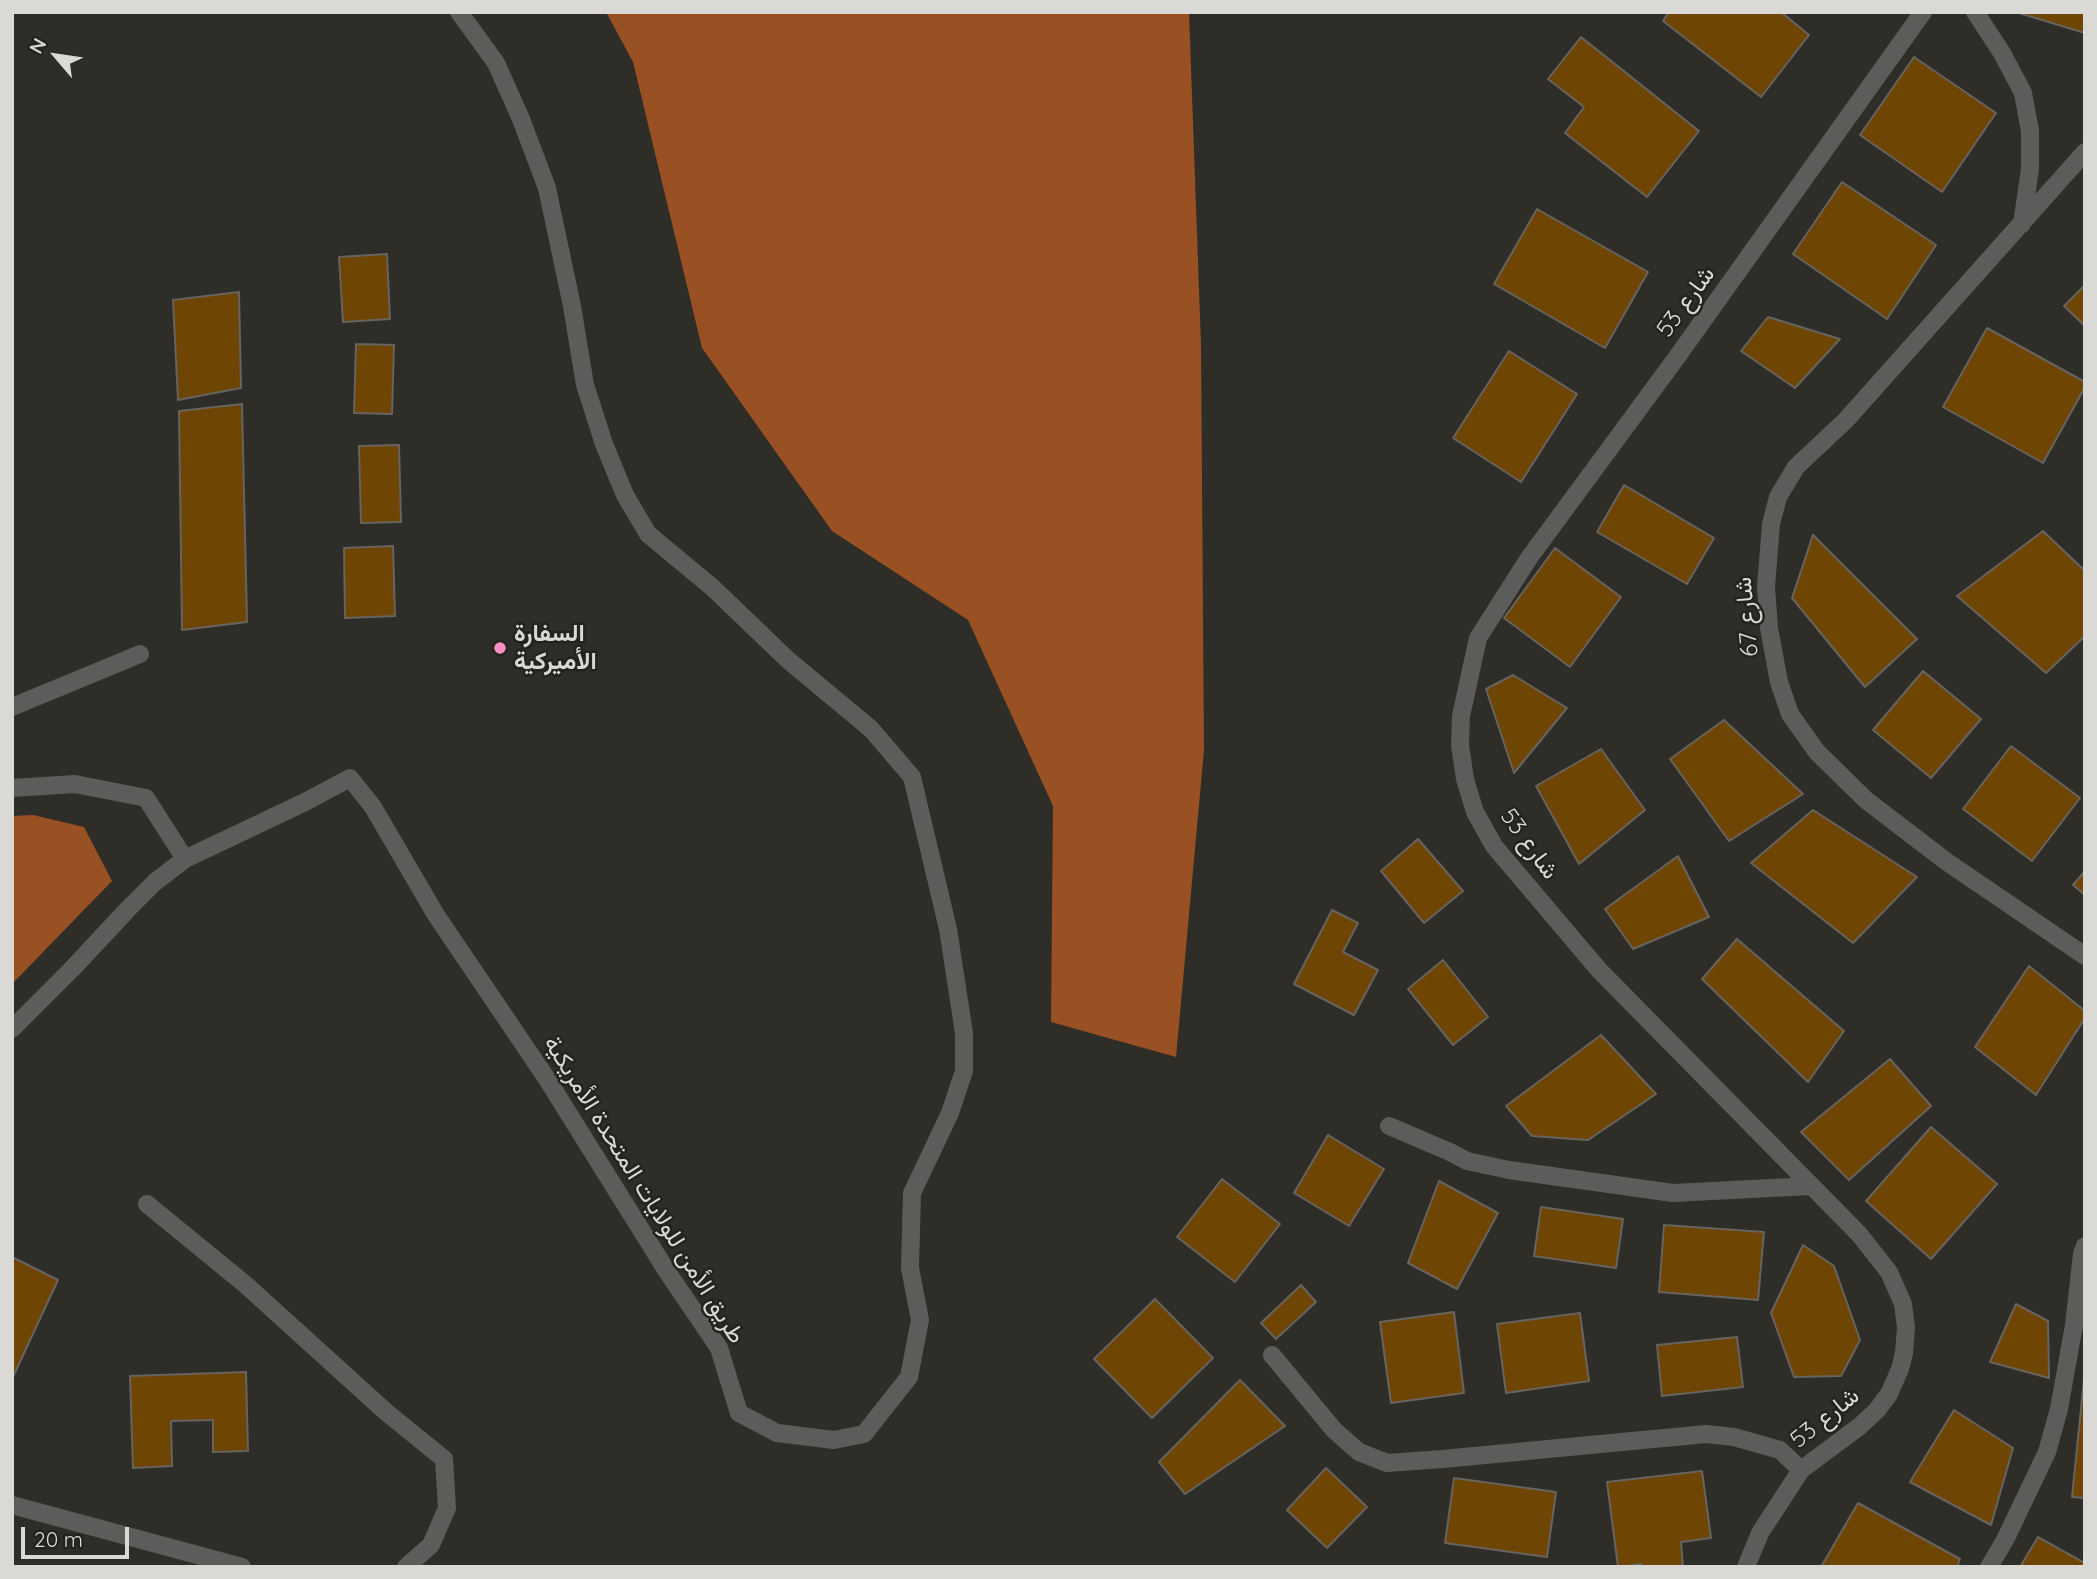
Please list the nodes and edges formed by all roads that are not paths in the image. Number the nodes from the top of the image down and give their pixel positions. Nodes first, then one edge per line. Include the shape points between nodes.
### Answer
1 (459, 12) edge
2 (1923, 12) edge
3 (1975, 12) edge
4 (2085, 152) edge
5 (2022, 224) junction
6 (139, 654) dead end
7 (12, 707) edge
8 (12, 788) edge
9 (185, 859) junction
10 (2085, 956) edge
11 (12, 1029) edge
12 (1389, 1126) dead end
13 (1811, 1186) junction
14 (147, 1204) dead end
15 (2085, 1246) edge
16 (1272, 1355) dead end
17 (1801, 1470) junction
18 (12, 1505) edge
19 (242, 1567) edge
20 (406, 1567) edge
21 (1745, 1567) edge
22 (1989, 1567) edge

1 - 9 street, طريق الأمن للولايات المتحدة الأمريكية via 496,63 547,188 585,385 625,495 648,534 871,729 912,777 948,929 964,1033 964,1071 950,1113 912,1193 910,1268 920,1320 909,1377 864,1434 834,1440 778,1433 738,1413 719,1349 436,915 373,807 350,778
2 - 13 street, شارع 53 via 1529,558 1478,639 1461,716 1465,779 1475,812 1494,846 1599,970
3 - 5 street via 2023,93 2030,169
4 - 5 street, شارع 67
5 - 10 street, شارع 67 via 1846,420 1796,467 1778,497 1771,524 1766,587 1769,628 1790,714 1817,751 1866,800 1937,855
6 - 7 street
8 - 9 street via 75,784 146,798
9 - 11 street, طريق الأمن للولايات المتحدة الأمريكية via 155,881
12 - 13 street via 1467,1161 1509,1170 1674,1193
13 - 17 street, شارع 53 via 1889,1272 1903,1304 1906,1328 1905,1353 1889,1394 1860,1426
14 - 20 street via 444,1459 447,1508 431,1545
15 - 22 street via 2061,1397 2047,1452
16 - 17 street via 1334,1430 1359,1452 1387,1462 1706,1434 1780,1450
17 - 21 street, شارع 53 via 1760,1533
18 - 19 street

